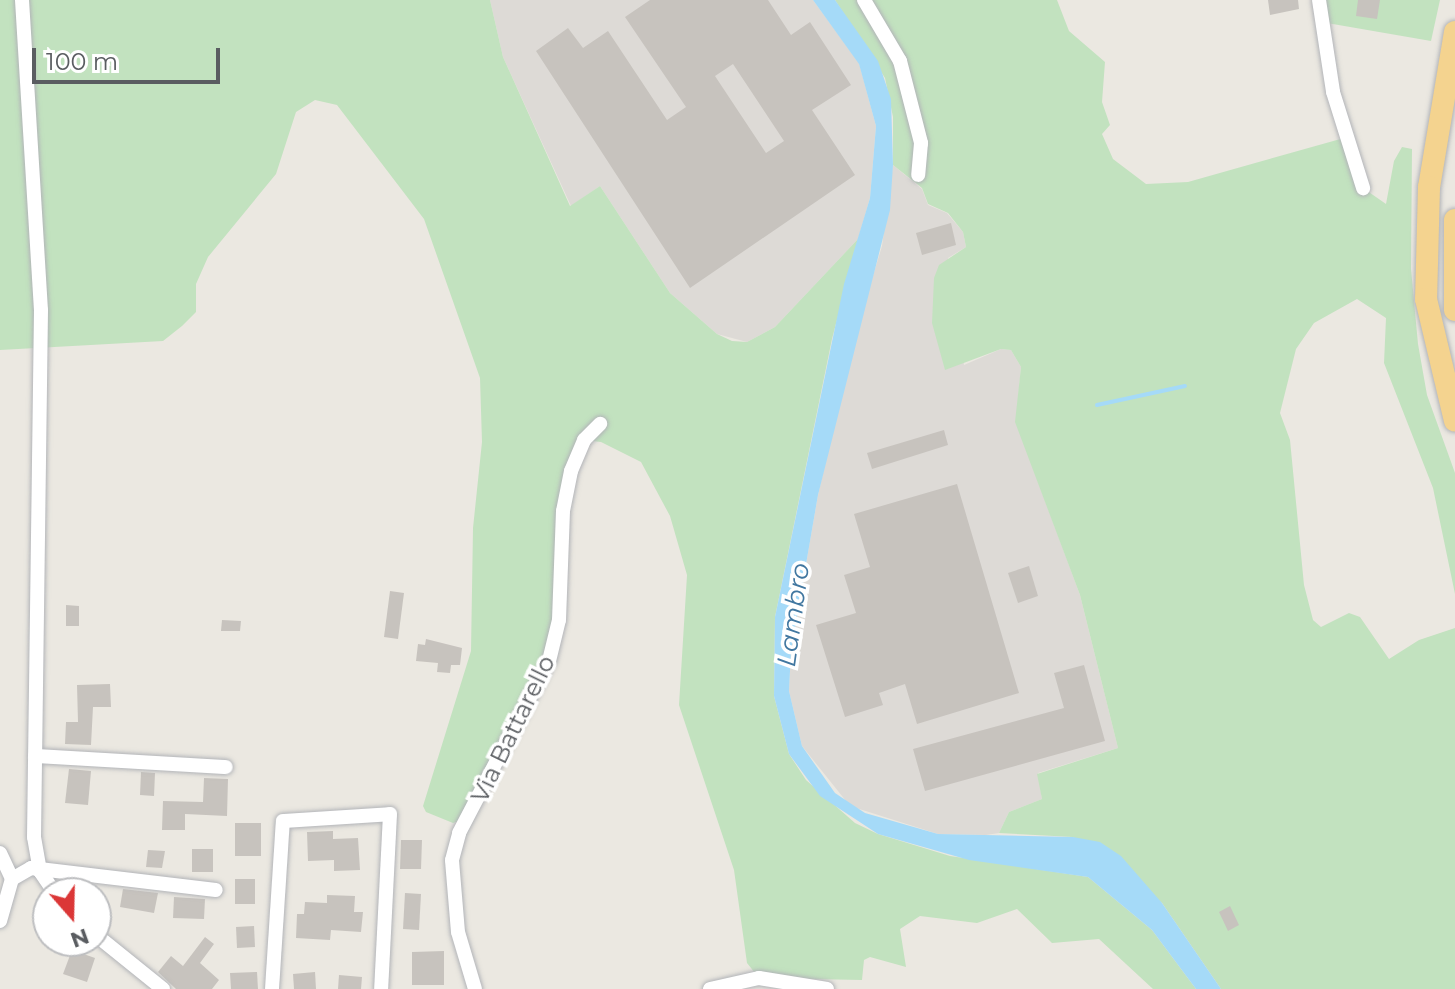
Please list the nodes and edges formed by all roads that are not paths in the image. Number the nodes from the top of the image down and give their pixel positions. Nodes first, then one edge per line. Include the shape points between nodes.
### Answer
1 (22, 0) edge
2 (864, 0) edge
3 (1319, 0) edge
4 (1455, 32) edge
5 (918, 175) dead end
6 (1363, 188) dead end
7 (1455, 220) edge
8 (1455, 310) edge
9 (1455, 421) edge
10 (600, 424) dead end
11 (35, 750) junction
12 (226, 767) dead end
13 (0, 853) edge
14 (38, 867) junction
15 (45, 877) edge
16 (12, 879) junction
17 (216, 890) dead end
18 (0, 921) edge
19 (112, 948) edge
20 (163, 989) edge
21 (272, 989) edge
22 (381, 989) edge
23 (475, 989) edge
24 (710, 989) edge
25 (827, 989) edge

1 - 11 street via 41,310
2 - 5 street via 900,61 921,143
3 - 6 street via 1333,92
4 - 9 highway via 1431,173 1426,299
7 - 8 highway
10 - 23 street, Via Battarello via 584,440 571,471 563,511 559,620 549,661 459,833 452,860 458,932
11 - 12 street
11 - 14 street
13 - 16 street
14 - 15 street
14 - 16 street
14 - 17 street
16 - 18 street
19 - 20 street
21 - 22 street via 283,821 390,814
24 - 25 street via 759,978

